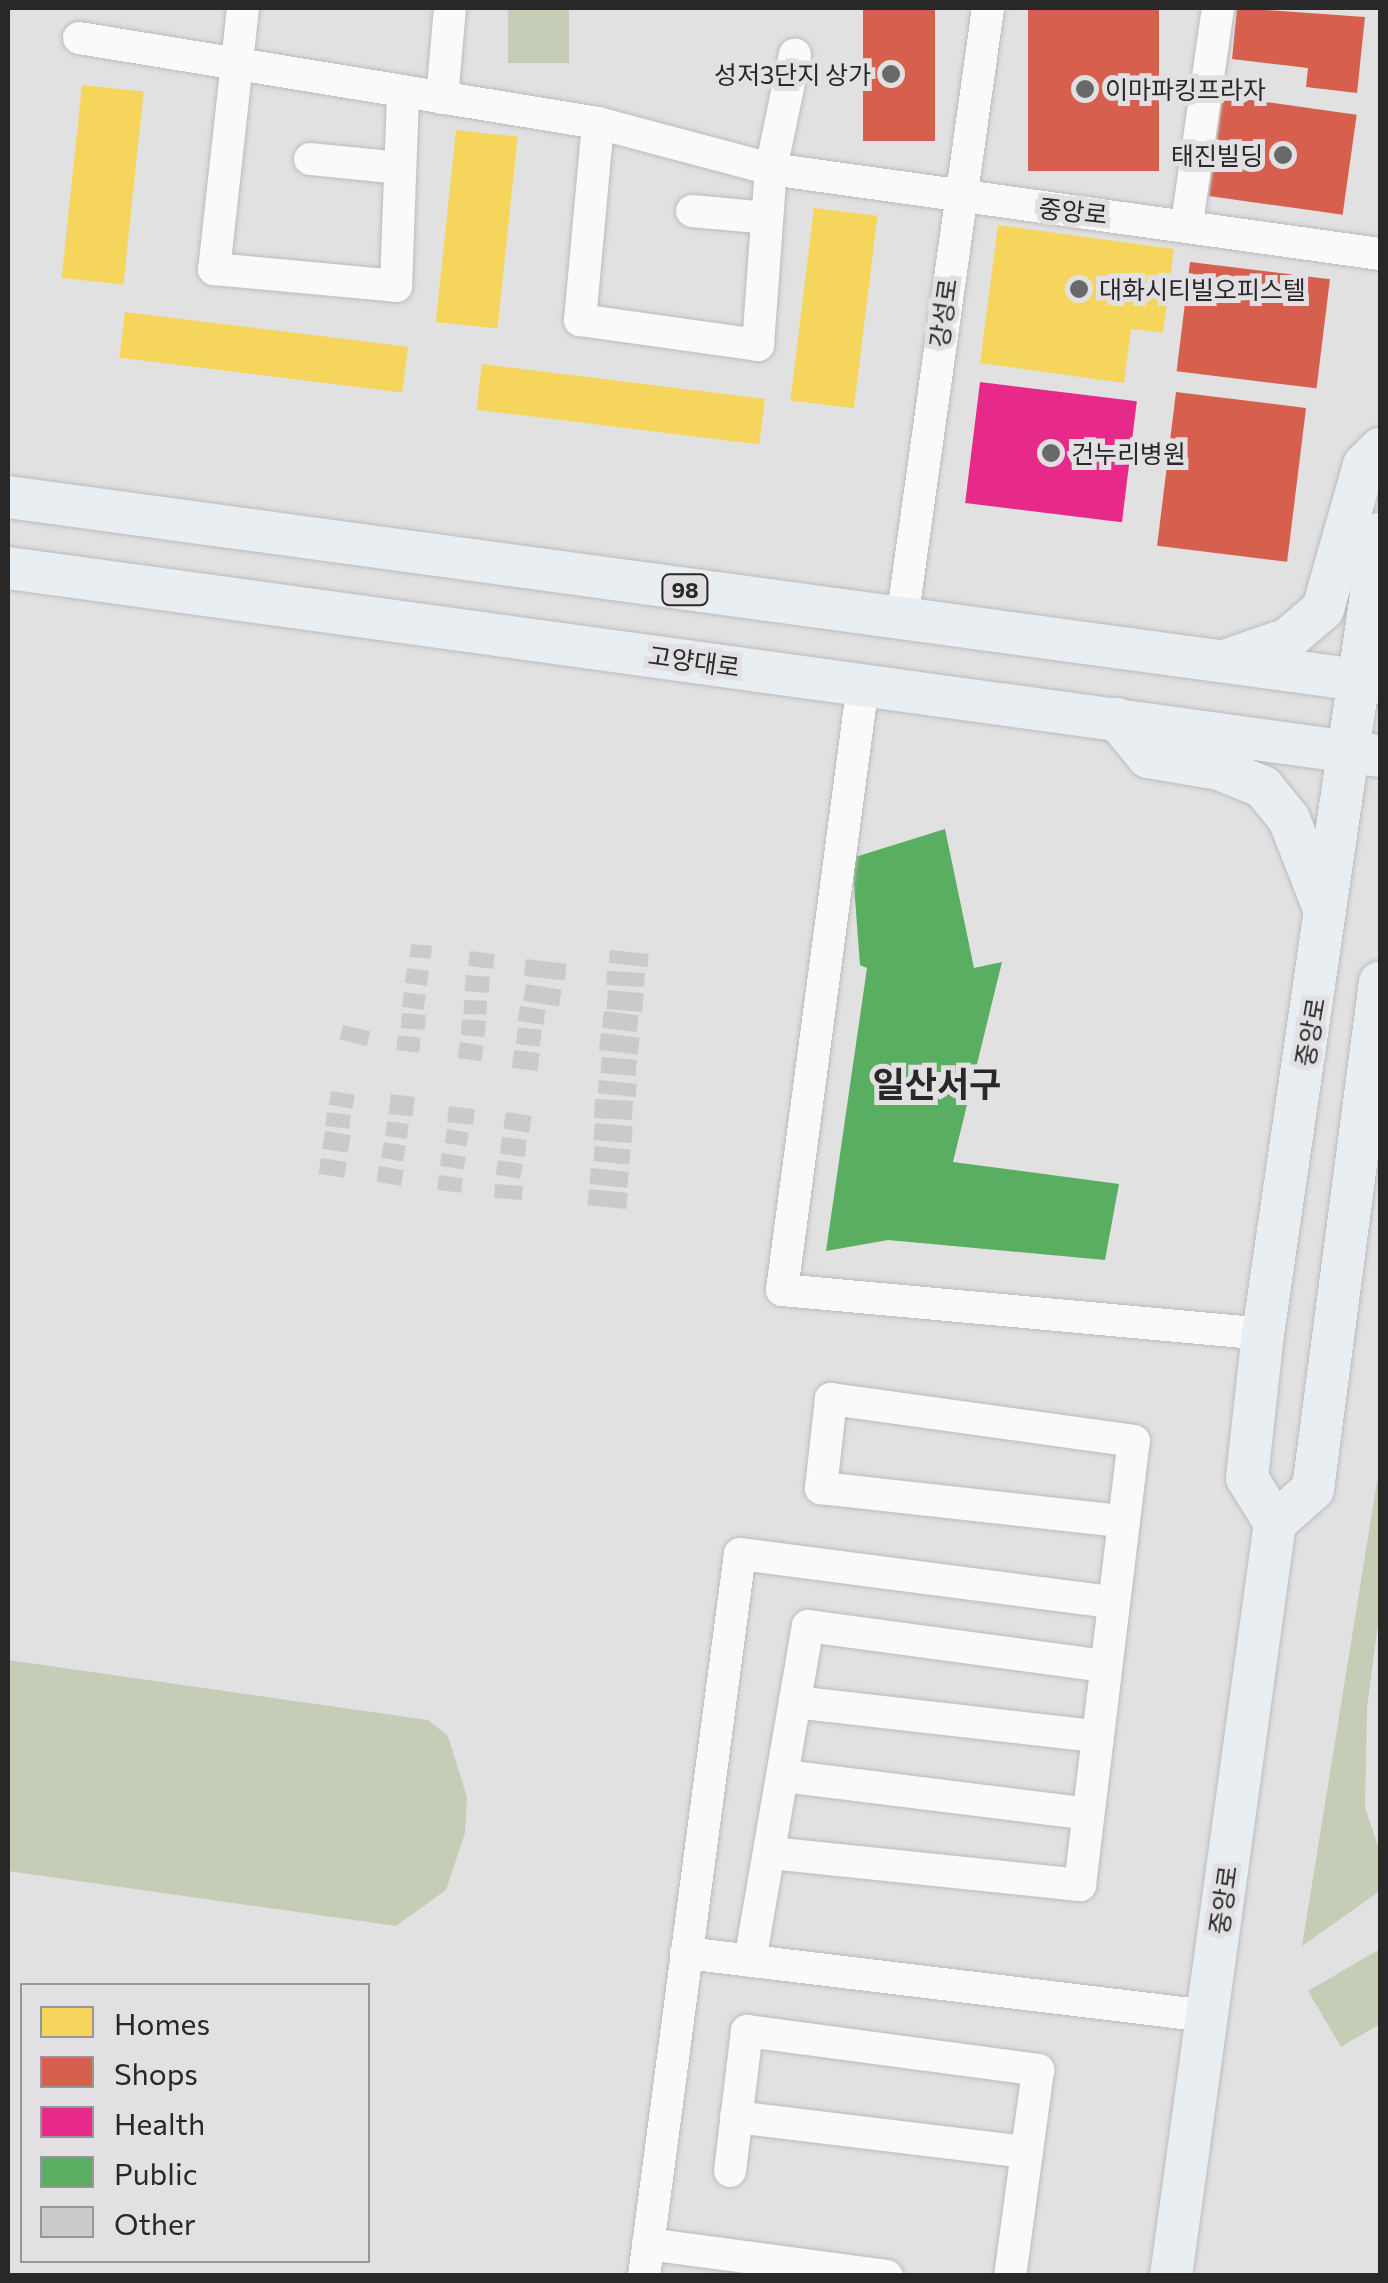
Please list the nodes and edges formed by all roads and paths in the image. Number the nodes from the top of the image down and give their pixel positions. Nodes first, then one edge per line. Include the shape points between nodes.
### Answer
1 (243, 8) edge
2 (450, 8) edge
3 (988, 8) edge
4 (1218, 8) edge
5 (79, 38) dead end
6 (796, 54) dead end
7 (234, 64) junction
8 (403, 91) junction
9 (442, 98) junction
10 (598, 123) junction
11 (310, 159) dead end
12 (400, 168) junction
13 (771, 169) junction
14 (958, 200) junction
15 (692, 211) dead end
16 (767, 218) junction
17 (1188, 223) junction
18 (1380, 254) edge
19 (1380, 449) edge
20 (8, 497) edge
21 (1380, 534) edge
22 (8, 568) edge
23 (902, 620) junction
24 (1218, 662) junction
25 (1372, 682) edge
26 (863, 684) junction
27 (1117, 719) junction
28 (1366, 754) edge
29 (1328, 922) junction
30 (1380, 982) edge
31 (1374, 1069) edge
32 (1264, 1334) junction
33 (1122, 1520) junction
34 (1274, 1524) junction
35 (1111, 1602) junction
36 (1102, 1666) junction
37 (796, 1702) junction
38 (1095, 1736) junction
39 (784, 1776) junction
40 (1087, 1814) junction
41 (771, 1853) junction
42 (686, 1952) junction
43 (750, 1961) junction
44 (1207, 2016) junction
45 (736, 2117) junction
46 (1027, 2152) junction
47 (730, 2171) dead end
48 (646, 2260) edge
49 (888, 2276) edge
50 (1010, 2276) edge
51 (1171, 2276) edge

1 - 7 street
2 - 9 street
3 - 14 street, 강성로
4 - 17 street
5 - 7 street, 중앙로
6 - 13 street
7 - 8 street, 중앙로
7 - 12 street via 214,269 396,286
8 - 9 street, 중앙로
8 - 12 street
9 - 10 street, 중앙로
10 - 13 street, 중앙로
10 - 16 street via 580,320 758,345
11 - 12 street
13 - 14 street, 중앙로
13 - 16 street
14 - 17 street, 중앙로
14 - 23 street, 강성로
15 - 16 street
17 - 18 street, 중앙로
19 - 24 main road via 1364,465 1323,609 1288,640
20 - 23 main road, 98
21 - 25 main road, 중앙로
22 - 26 main road, 고양대로
23 - 24 main road, 98
24 - 25 main road, 98
25 - 28 main road, 중앙로
26 - 27 main road, 고양대로
26 - 32 street via 782,1290
27 - 28 main road, 고양대로
27 - 29 main road via 1148,757 1219,769 1264,787 1289,819
28 - 29 main road, 중앙로
29 - 32 main road, 중앙로
30 - 31 main road
31 - 34 main road via 1313,1489
32 - 34 main road, 중앙로 via 1247,1478
33 - 33 street via 1134,1441 831,1399 821,1488
33 - 35 street
34 - 44 main road, 중앙로
35 - 36 street
35 - 42 street via 740,1554
36 - 37 street via 808,1626
36 - 38 street
37 - 38 street
37 - 39 street
38 - 40 street
39 - 40 street
39 - 41 street
40 - 41 street via 1080,1884
41 - 43 street
42 - 43 street
42 - 48 street
43 - 44 street
44 - 51 main road, 중앙로
45 - 46 street
45 - 46 street via 746,2031 1038,2070
45 - 47 street
46 - 50 street
48 - 49 street

